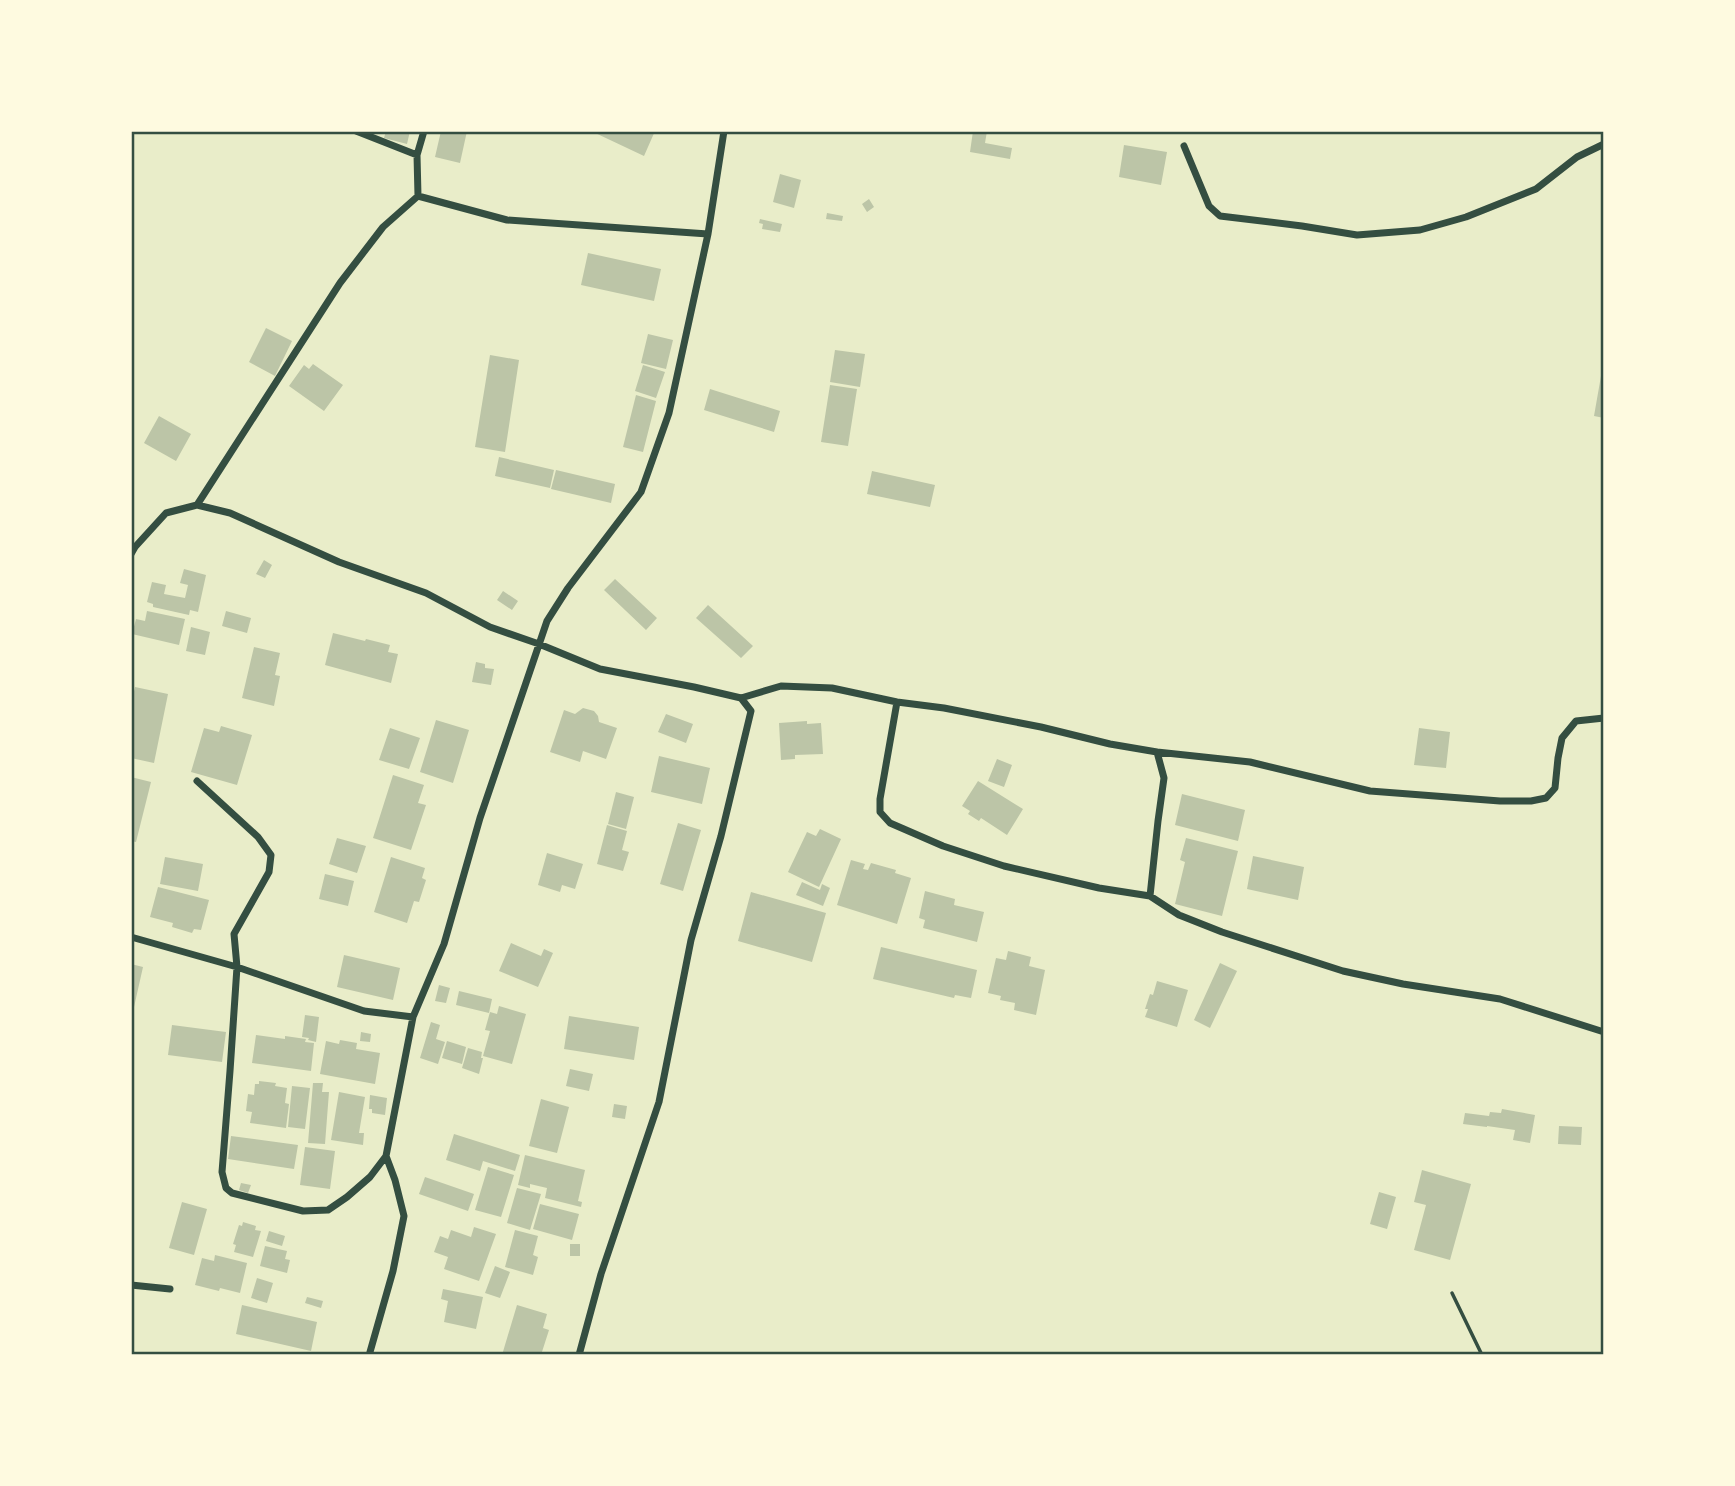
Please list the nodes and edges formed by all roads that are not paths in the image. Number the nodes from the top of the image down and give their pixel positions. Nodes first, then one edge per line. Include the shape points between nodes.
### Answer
1 (356, 131) edge
2 (424, 131) edge
3 (724, 131) edge
4 (1604, 144) edge
5 (1184, 146) dead end
6 (417, 155) junction
7 (418, 196) junction
8 (708, 234) junction
9 (197, 505) junction
10 (131, 554) edge
11 (539, 644) junction
12 (741, 698) junction
13 (897, 702) junction
14 (1604, 718) edge
15 (1157, 752) junction
16 (197, 781) dead end
17 (1150, 896) junction
18 (131, 937) edge
19 (237, 967) junction
20 (413, 1017) junction
21 (1604, 1032) edge
22 (386, 1156) junction
23 (131, 1285) edge
24 (170, 1289) dead end
25 (1452, 1293) dead end
26 (370, 1352) dead end
27 (579, 1355) edge
28 (1482, 1355) edge

1 - 6 street
2 - 6 street
3 - 8 street
4 - 5 street via 1577,157 1536,189 1466,217 1420,230 1357,235 1220,216 1209,206
6 - 7 street
7 - 8 street via 507,220
7 - 9 street via 383,227 340,283
8 - 11 street via 669,413 640,492 568,588
9 - 10 street via 166,513
9 - 11 street via 230,513
11 - 12 street via 600,669
11 - 20 street via 480,818 444,944
12 - 13 street via 781,686 832,688
12 - 27 street via 751,711 691,940 659,1102
13 - 15 street
13 - 17 street via 880,799 880,812 890,823 1004,866
14 - 15 street via 1576,721 1562,738 1555,788 1546,798 1531,802 1370,791 1250,762
15 - 17 street via 1164,778
16 - 19 street via 258,837 271,855 269,872 234,934
17 - 21 street via 1178,915 1343,971 1500,999
18 - 19 street
19 - 20 street via 364,1011
19 - 22 street via 222,1172 226,1188 303,1211 328,1210 370,1177
20 - 22 street
22 - 26 street via 404,1216
23 - 24 street
25 - 28 lane

